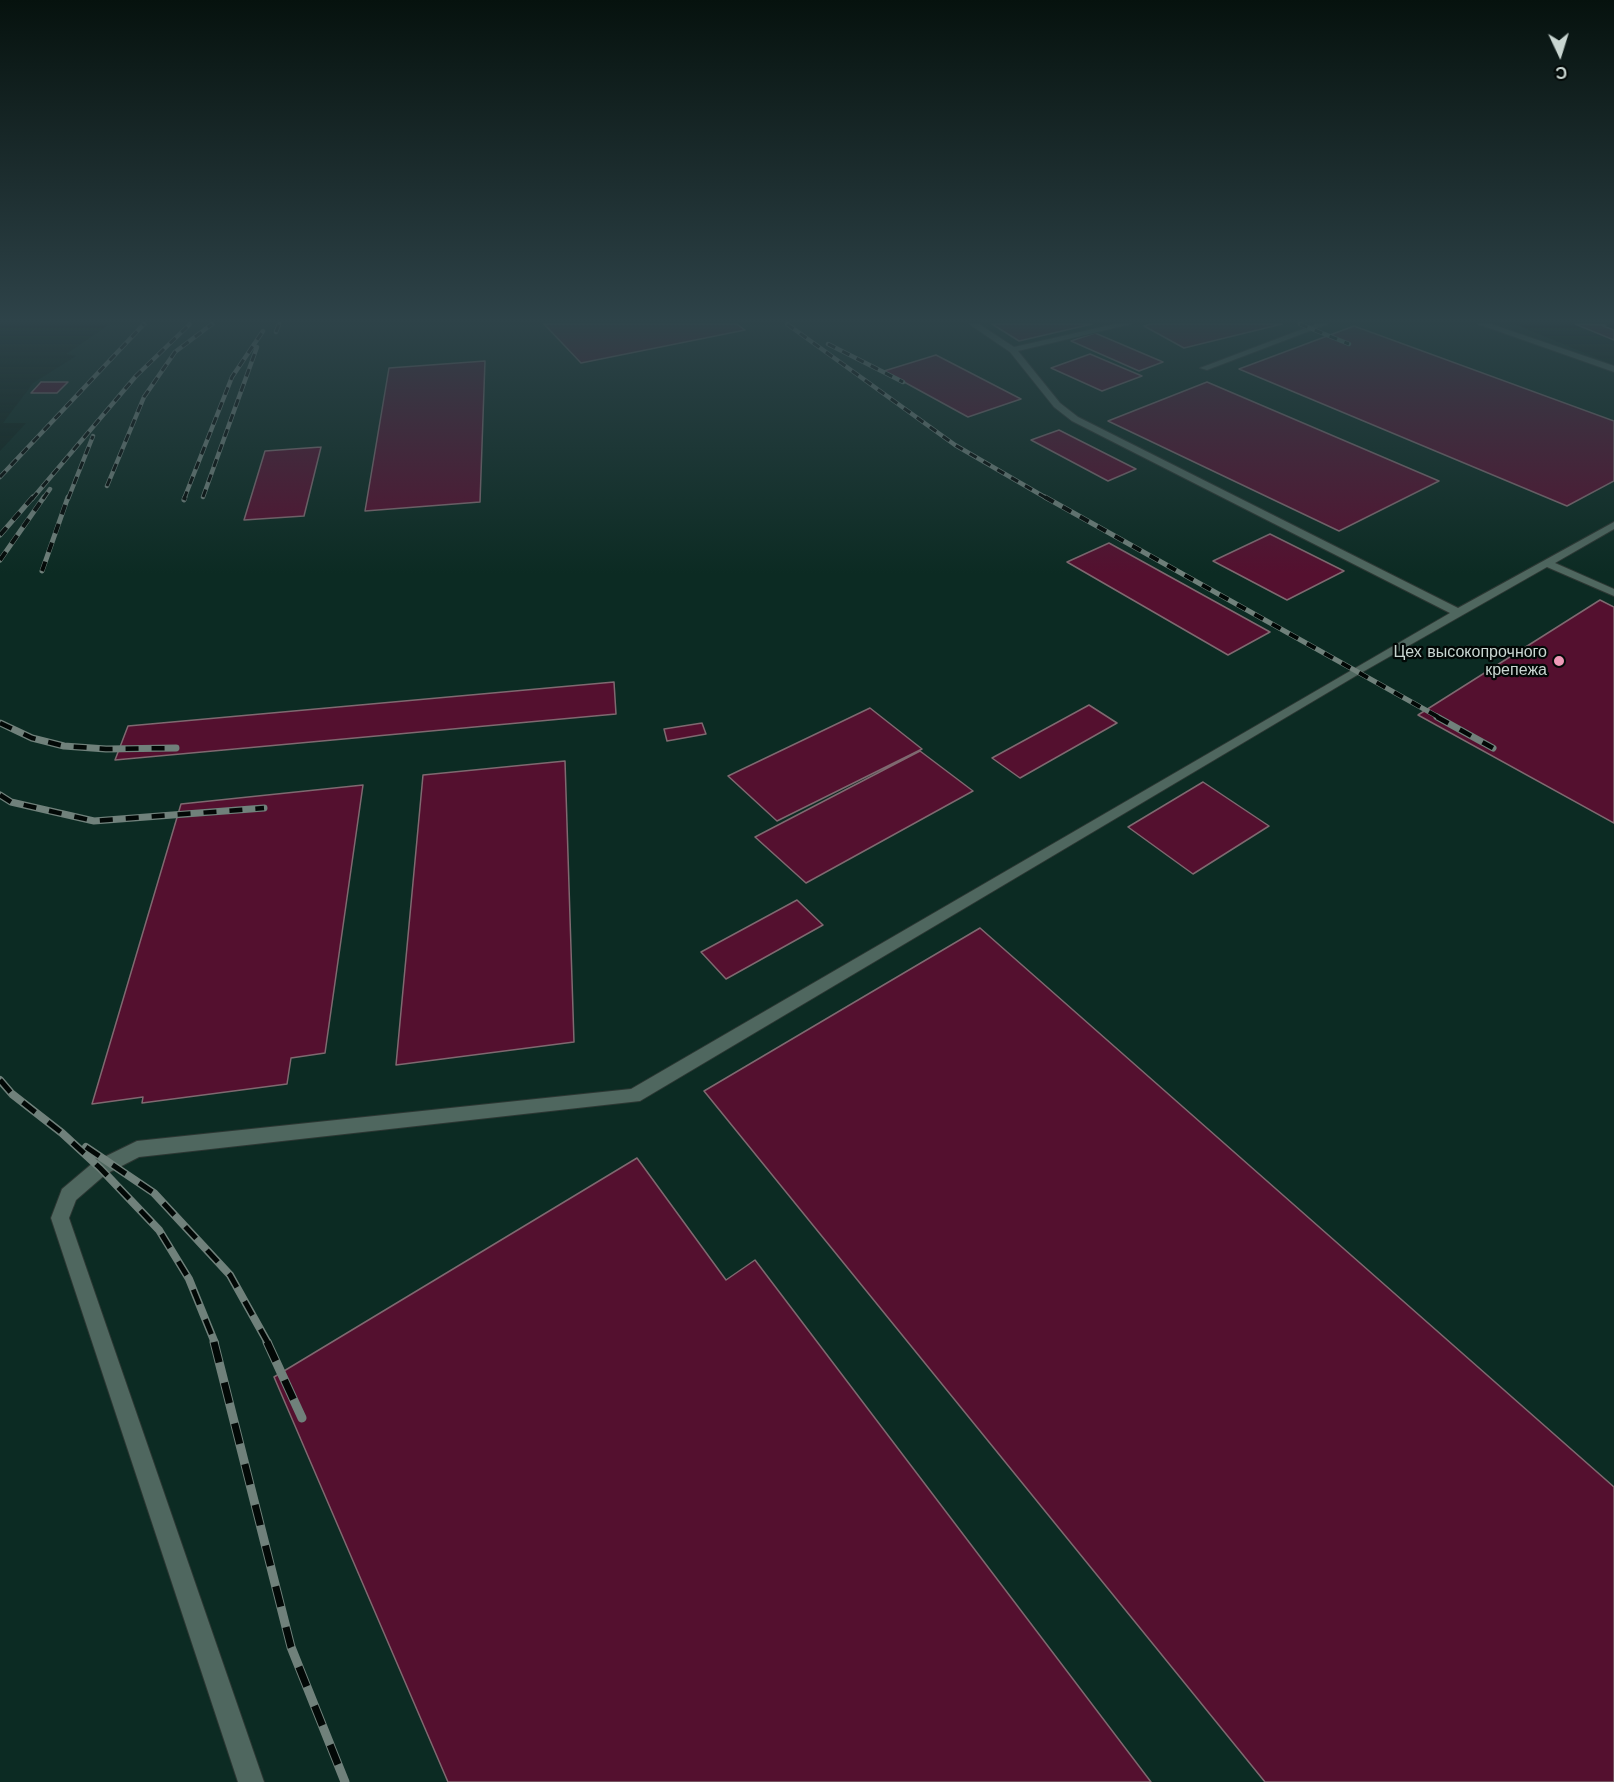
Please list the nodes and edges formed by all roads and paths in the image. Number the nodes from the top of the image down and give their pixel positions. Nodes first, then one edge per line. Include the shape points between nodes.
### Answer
1 (1060, 407) edge
2 (1614, 525) edge
3 (1547, 563) junction
4 (1614, 593) edge
5 (1459, 613) junction
6 (251, 1782) edge

1 - 5 lane via 1075,419
2 - 3 lane
3 - 4 lane
3 - 5 lane
5 - 6 lane via 634,1095 136,1149 100,1168 69,1195 60,1218

